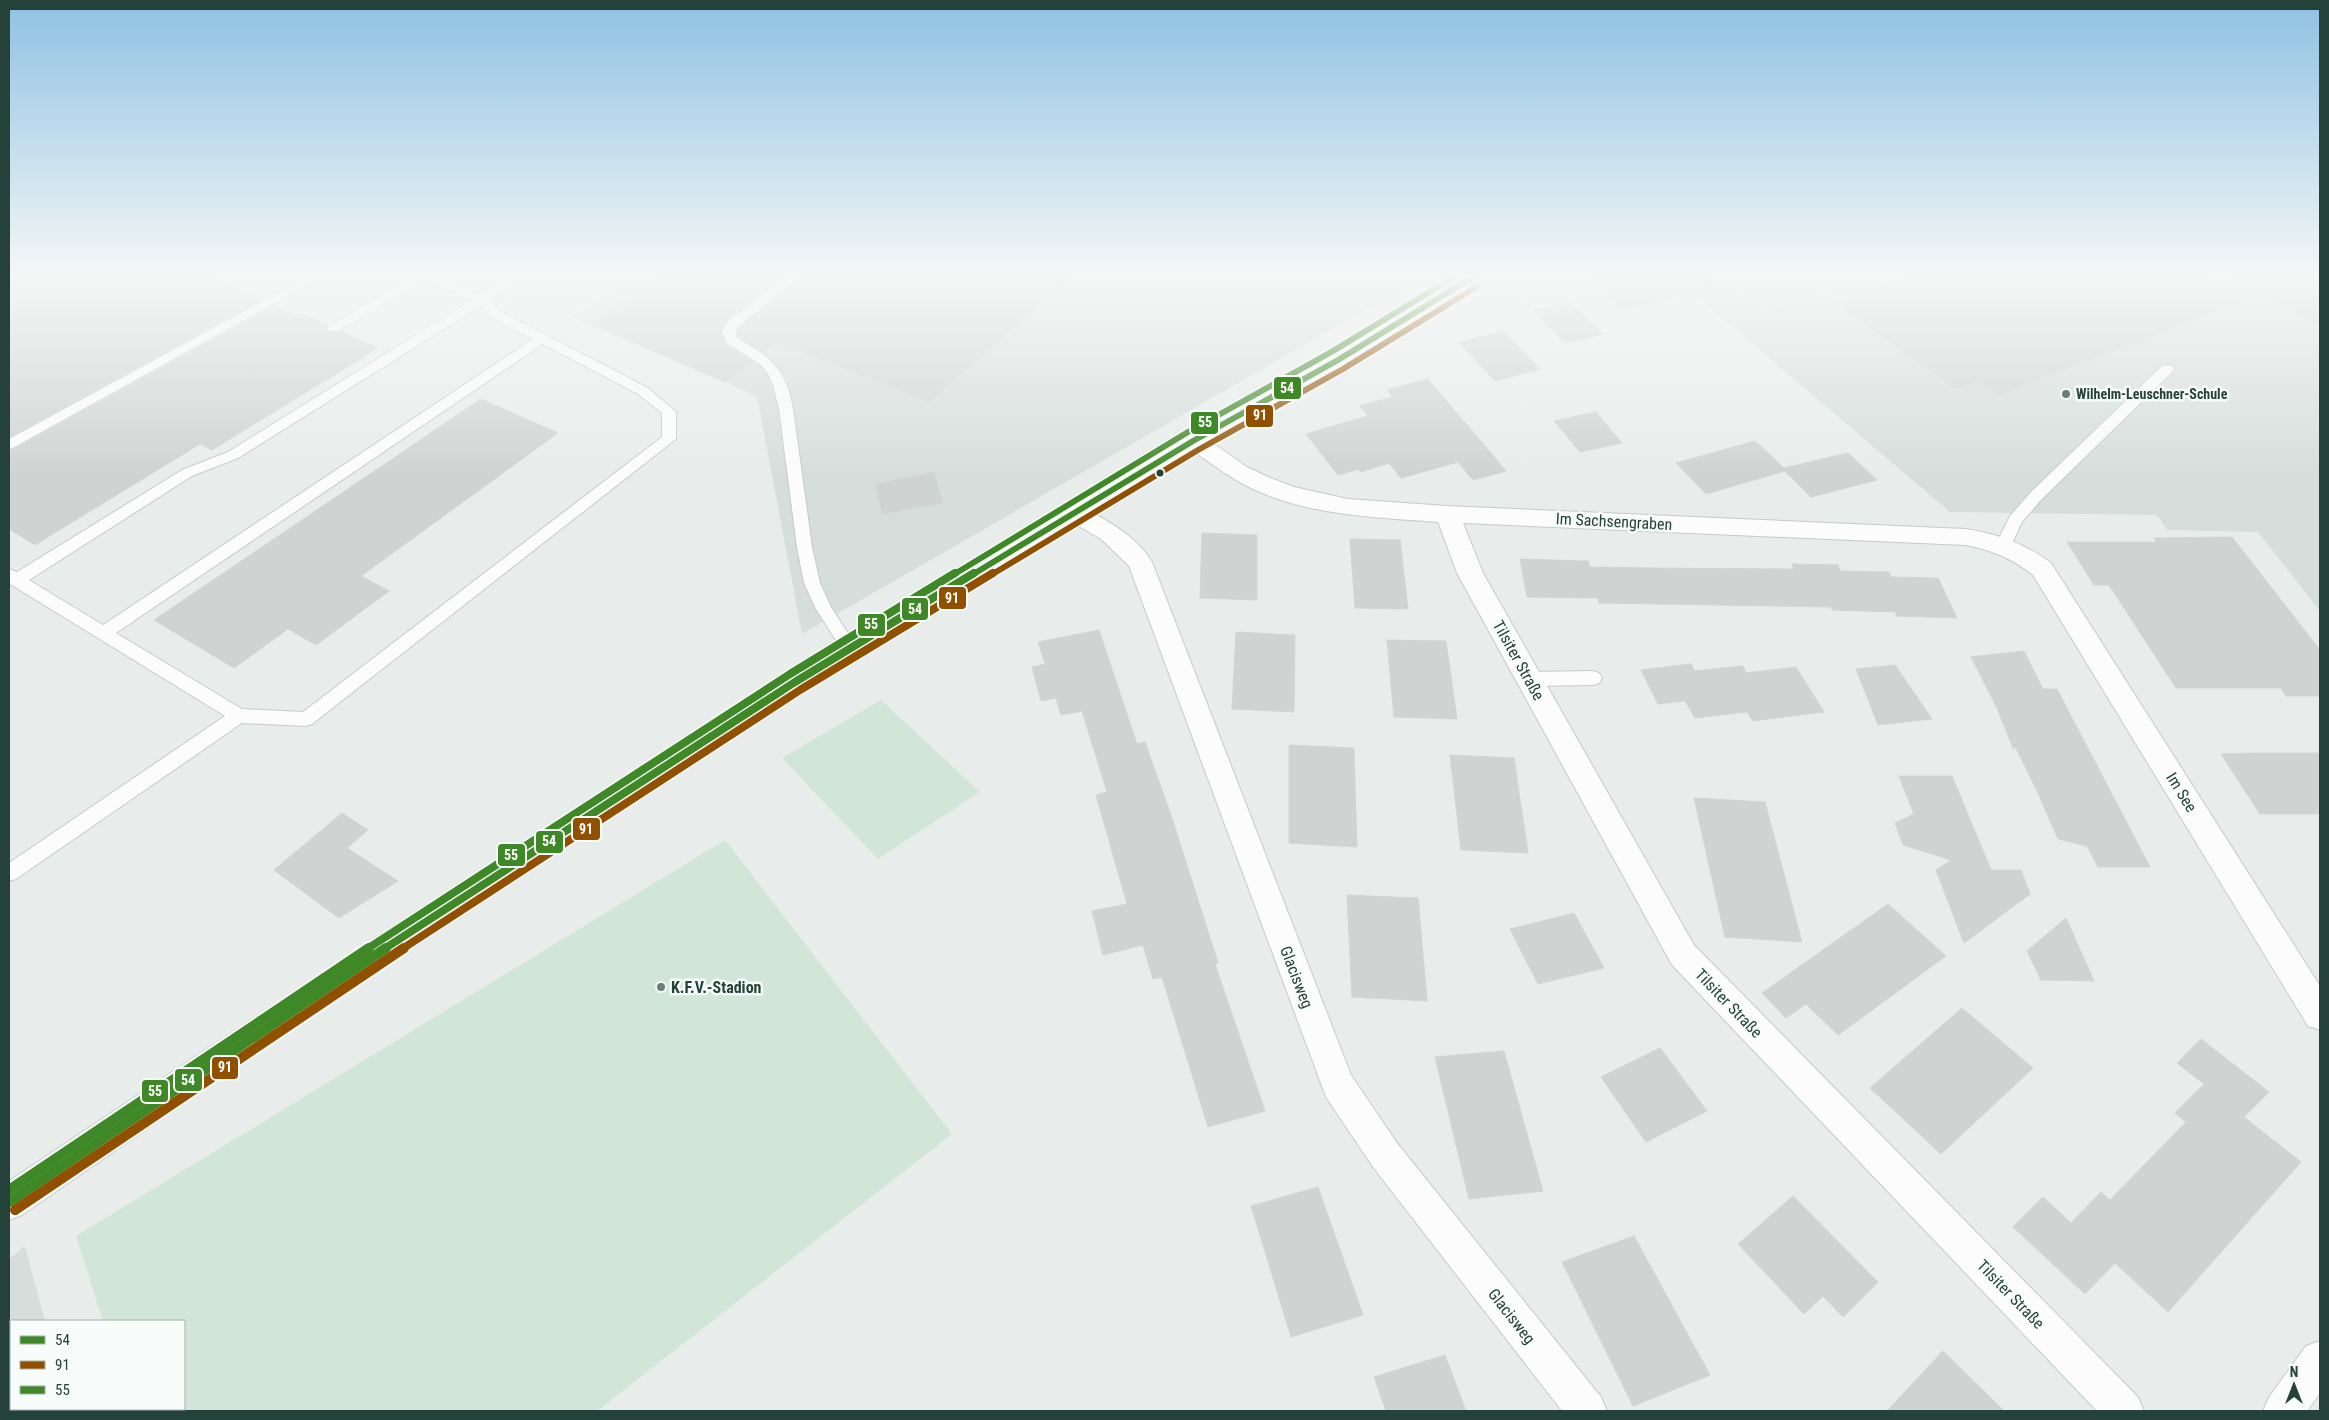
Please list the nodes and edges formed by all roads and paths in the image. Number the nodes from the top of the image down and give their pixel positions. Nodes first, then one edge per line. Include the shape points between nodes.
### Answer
1 (195, 343) edge
2 (412, 343) edge
3 (537, 343) edge
4 (548, 343) edge
5 (736, 343) edge
6 (1365, 343) edge
7 (2167, 369) dead end
8 (1193, 441) junction
9 (9, 445) edge
10 (1075, 513) junction
11 (1448, 514) junction
12 (2004, 544) junction
13 (2042, 569) joint
14 (12, 577) edge
15 (104, 633) junction
16 (850, 649) junction
17 (1593, 678) dead end
18 (1530, 679) junction
19 (239, 716) junction
20 (9, 873) edge
21 (2320, 1015) edge
22 (9, 1202) edge
23 (2320, 1360) edge
24 (1587, 1411) edge
25 (2124, 1411) edge
26 (2283, 1411) edge

1 - 9 lane
2 - 14 lane via 233,455 187,474
3 - 15 lane
4 - 19 lane via 642,391 669,412 670,439 306,719
5 - 16 lane via 768,364 782,389 812,580 825,613
6 - 8 street
7 - 12 lane via 2035,497 2014,520
8 - 10 street
8 - 11 street, Im Sachsengraben via 1239,472 1289,494 1348,507
10 - 16 street
10 - 24 street, Glacisweg via 1110,532 1140,562 1338,1085 1385,1156
11 - 12 street, Im Sachsengraben via 1965,537
11 - 18 street, Tilsiter Straße via 1470,572
12 - 13 street, Im Sachsengraben via 2027,556
13 - 21 street, Im See
14 - 15 lane
15 - 19 lane
16 - 22 street via 335,981
17 - 18 lane
18 - 25 street, Tilsiter Straße via 1683,955
19 - 20 lane
23 - 26 street

